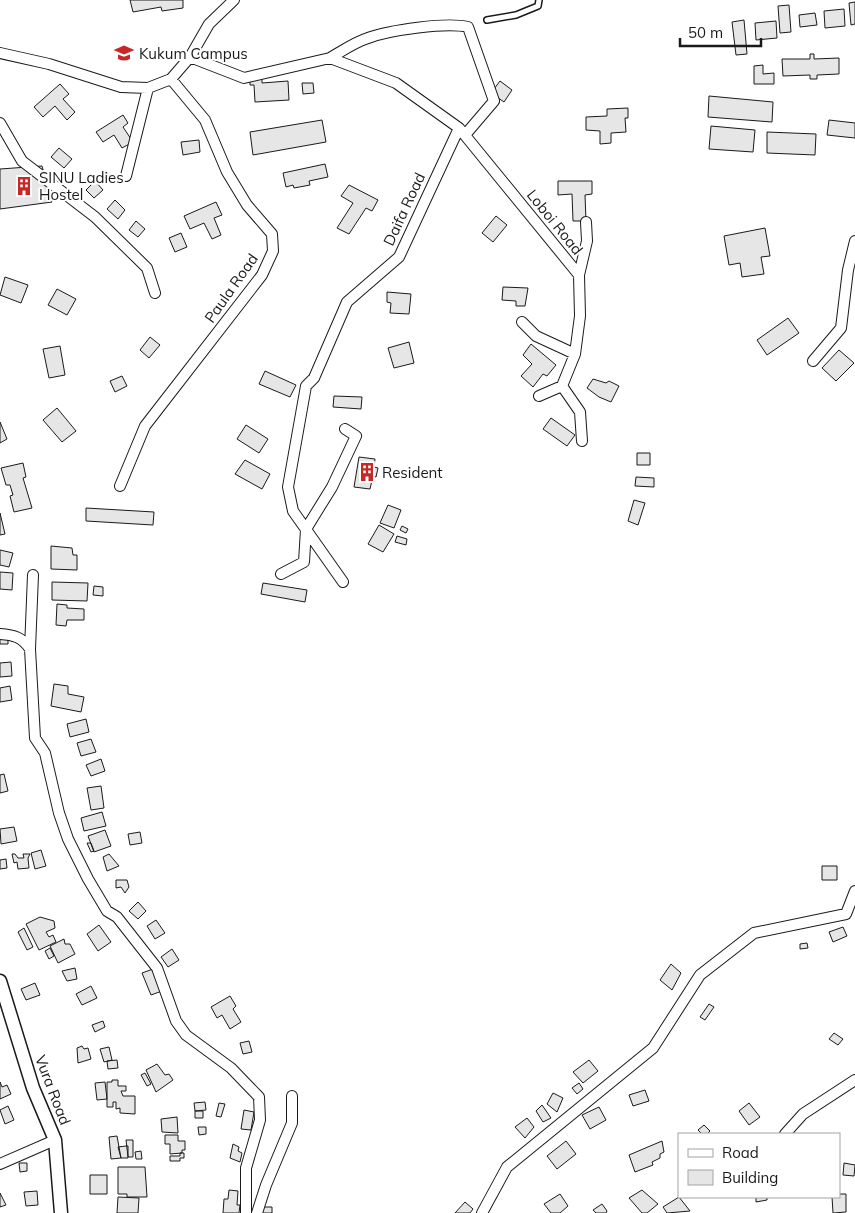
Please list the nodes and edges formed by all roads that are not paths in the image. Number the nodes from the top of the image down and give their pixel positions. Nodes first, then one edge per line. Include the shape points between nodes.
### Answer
1 (234, 0) edge
2 (539, 0) edge
3 (486, 20) dead end
4 (0, 53) edge
5 (190, 57) junction
6 (330, 58) junction
7 (171, 80) junction
8 (148, 88) junction
9 (0, 123) edge
10 (462, 132) junction
11 (126, 176) dead end
12 (586, 222) dead end
13 (855, 241) edge
14 (579, 275) junction
15 (155, 293) dead end
16 (522, 322) dead end
17 (575, 354) junction
18 (813, 361) dead end
19 (562, 386) junction
20 (539, 396) dead end
21 (345, 429) dead end
22 (582, 441) dead end
23 (120, 486) dead end
24 (306, 529) junction
25 (281, 574) dead end
26 (33, 575) dead end
27 (343, 582) dead end
28 (0, 634) edge
29 (30, 649) junction
30 (855, 891) edge
31 (0, 981) edge
32 (855, 1080) edge
33 (292, 1096) dead end
34 (786, 1133) edge
35 (55, 1140) junction
36 (0, 1164) edge
37 (61, 1213) edge
38 (246, 1213) edge
39 (257, 1213) edge
40 (482, 1213) edge

1 - 5 street via 209,24
2 - 3 lane via 538,6 516,15
4 - 8 street via 50,64 121,87
5 - 6 street via 244,78
5 - 7 street
6 - 10 street via 396,83
6 - 10 street, Daifa Road via 368,38 412,29 468,27 494,101
7 - 8 street
7 - 23 street, Paula Road via 205,120 227,172 247,205 272,234 273,251 262,275 145,426
8 - 11 street
9 - 15 street via 22,161 94,217 148,268
10 - 14 street, Loboi Road
10 - 24 street, Daifa Road via 399,257 347,302 314,378 306,386 288,487 293,511
12 - 14 street via 587,241
13 - 18 street via 841,328
14 - 17 street, Loboi Road via 580,316
16 - 17 street via 536,336
17 - 19 street, Loboi Road
19 - 20 street
19 - 22 street via 580,412
21 - 24 street via 356,436 332,487
24 - 25 street via 304,562
24 - 27 street, Daifa Road
26 - 29 street
28 - 29 street via 23,639
29 - 38 street via 35,738 45,753 59,813 88,879 107,911 117,917 157,968 176,1021 186,1035 231,1068 259,1097 260,1120 246,1168
30 - 40 street via 846,914 754,933 700,976 653,1048 507,1167
31 - 35 street, Vura Road via 33,1088
32 - 34 street via 803,1114
33 - 39 street via 292,1123
35 - 36 street
35 - 37 street, Vura Road

